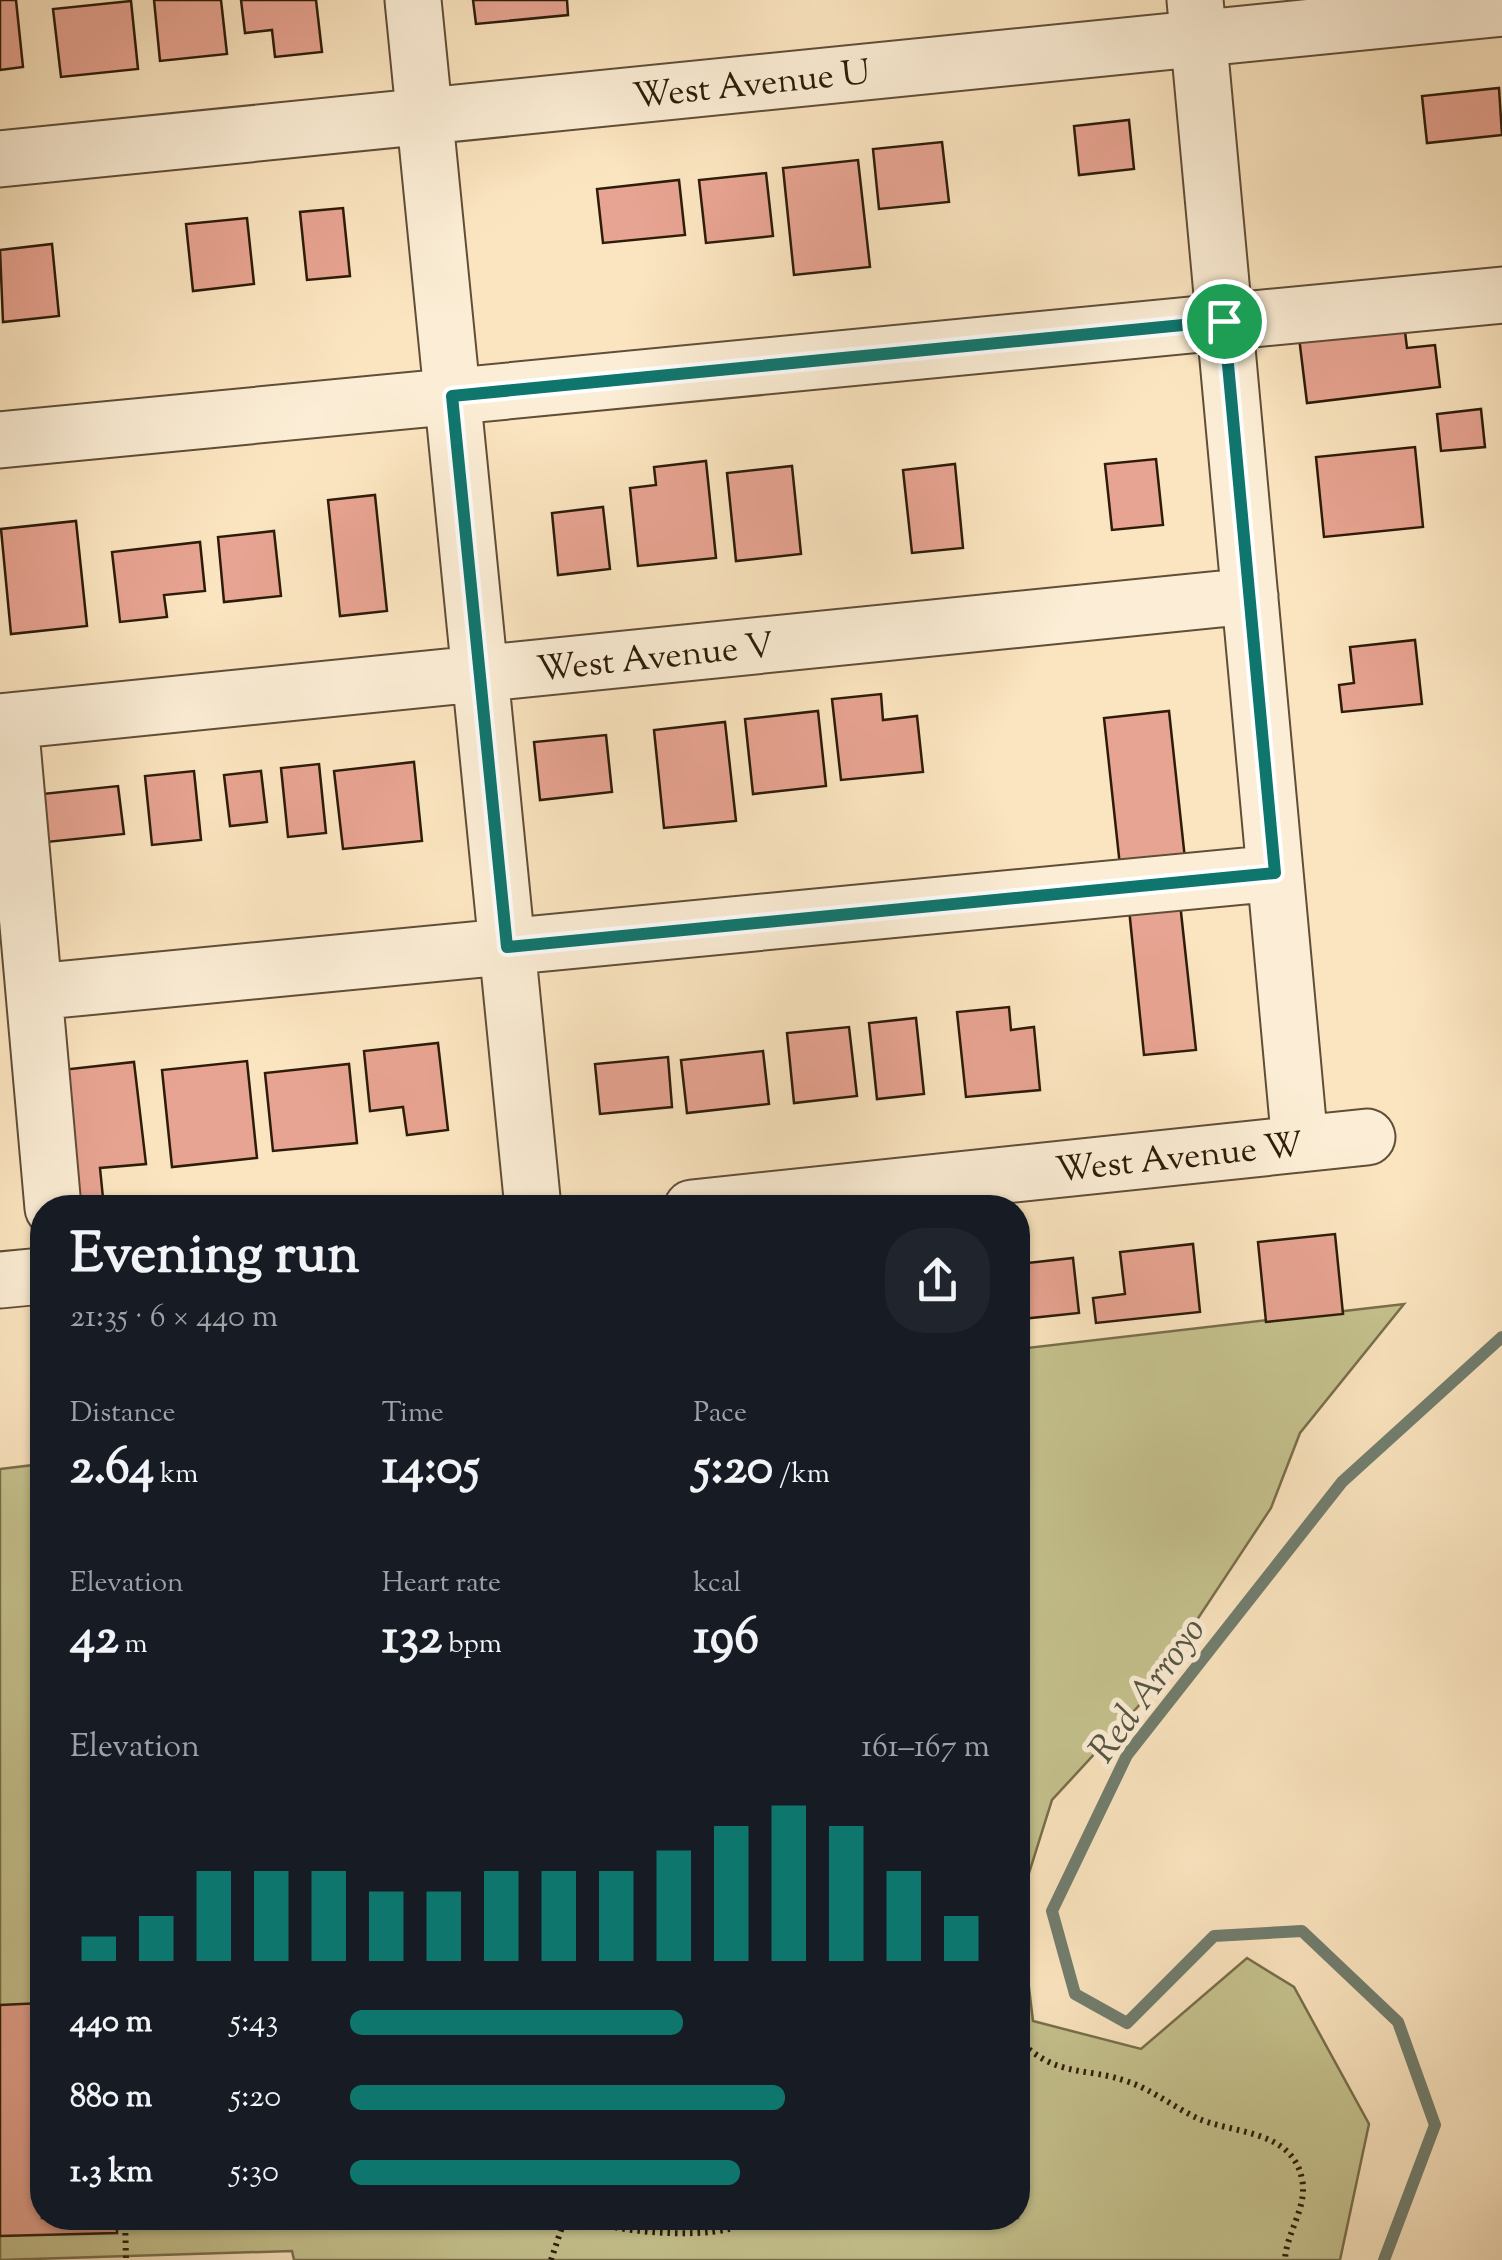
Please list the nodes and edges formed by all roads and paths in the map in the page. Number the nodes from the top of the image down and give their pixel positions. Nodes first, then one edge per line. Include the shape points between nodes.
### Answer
1 (412, 0) edge
2 (1502, 8) edge
3 (1197, 19) edge
4 (424, 116) junction
5 (0, 158) edge
6 (1502, 295) edge
7 (1224, 321) junction
8 (452, 396) junction
9 (0, 440) edge
10 (1250, 596) junction
11 (480, 673) junction
12 (5, 721) edge
13 (1275, 873) junction
14 (507, 947) junction
15 (34, 992) junction
16 (1367, 1136) dead end
17 (1300, 1144) junction
18 (52, 1195) edge
19 (531, 1195) edge
20 (816, 1195) edge
21 (30, 1277) edge
22 (0, 1280) edge
23 (1030, 2051) edge
24 (125, 2230) edge
25 (561, 2230) edge
26 (666, 2230) edge
27 (723, 2230) edge
28 (126, 2260) edge
29 (551, 2260) edge
30 (1285, 2260) edge

1 - 4 street
2 - 3 street, West Avenue U
3 - 4 street, West Avenue U
3 - 7 street
4 - 5 street, West Avenue U
4 - 8 street
6 - 7 street
7 - 8 street
7 - 10 street
8 - 9 street
8 - 11 street
10 - 11 street, West Avenue V
10 - 13 street
11 - 12 street, West Avenue V
11 - 14 street
12 - 15 street
13 - 14 street
13 - 17 street
14 - 15 street
14 - 19 street
15 - 18 street
16 - 17 street, West Avenue W
17 - 20 street, West Avenue W
21 - 22 street
23 - 30 path via 1067,2071 1129,2082 1212,2125 1261,2134 1289,2153 1302,2179
24 - 28 path
25 - 29 path
26 - 27 path

